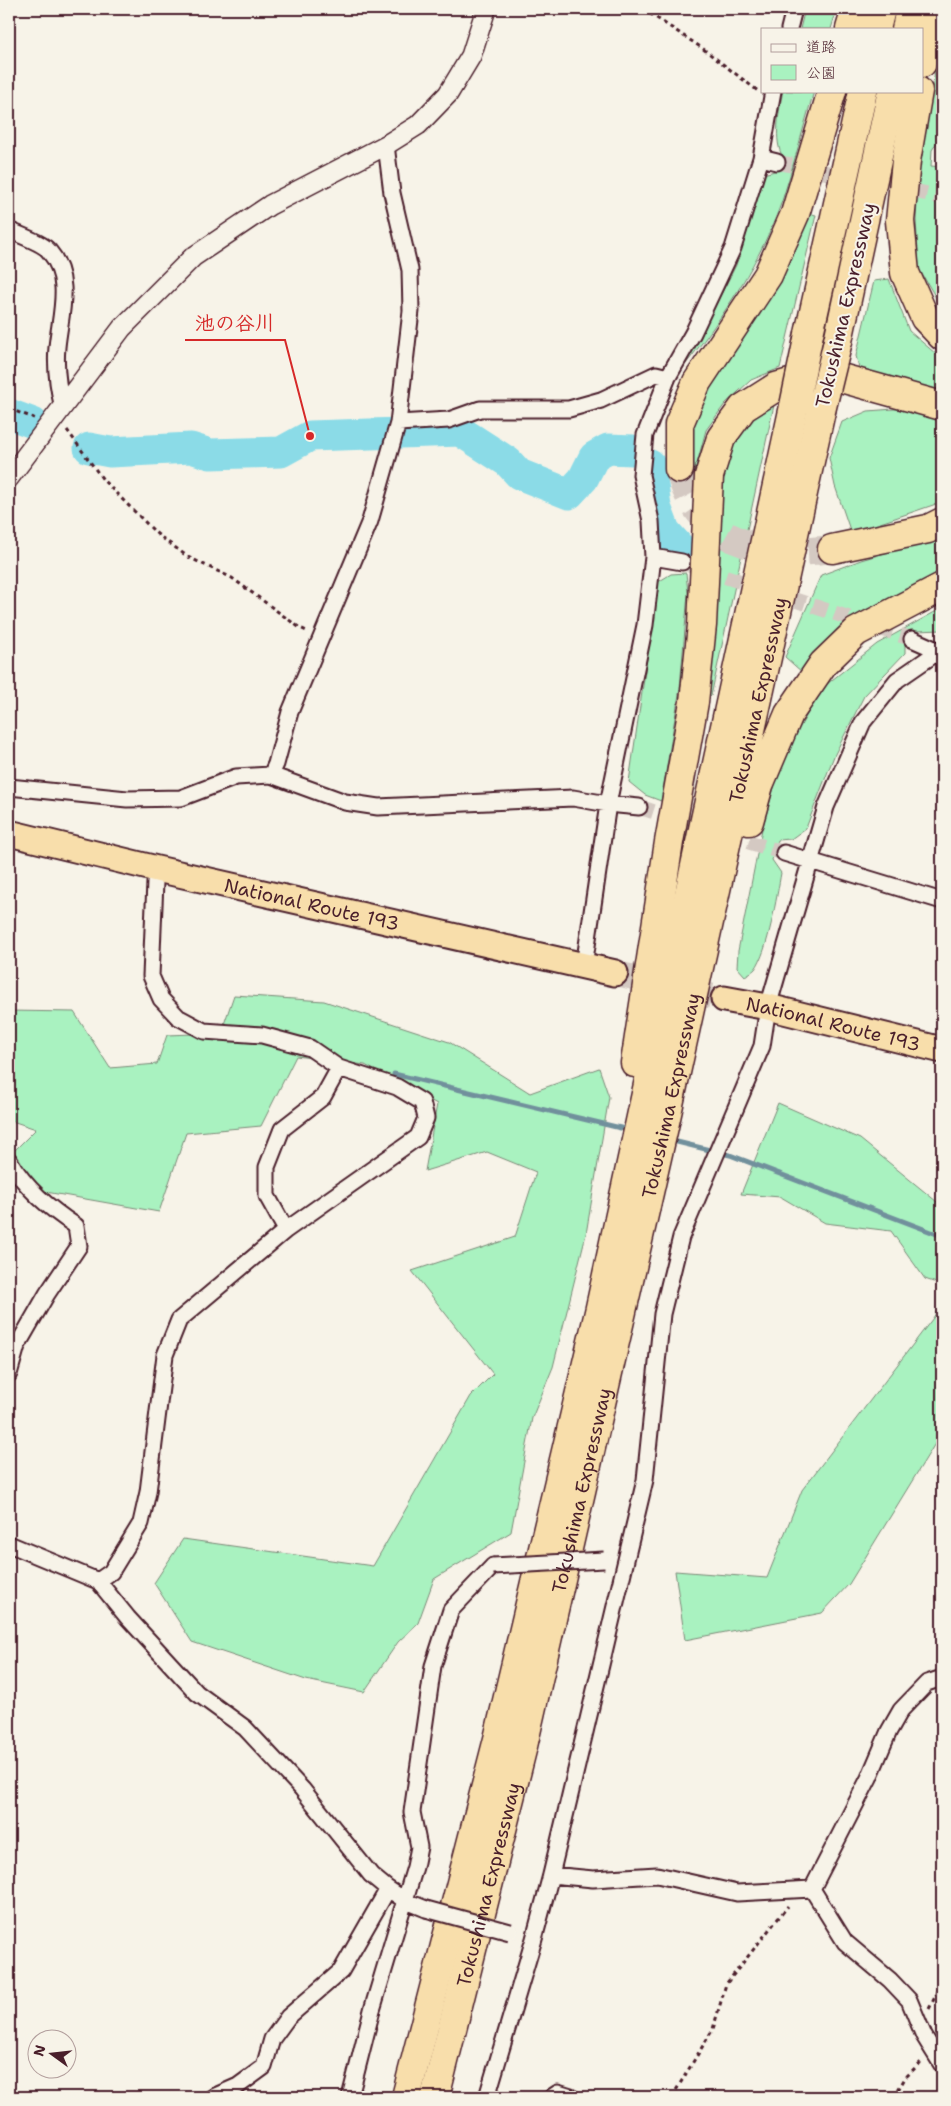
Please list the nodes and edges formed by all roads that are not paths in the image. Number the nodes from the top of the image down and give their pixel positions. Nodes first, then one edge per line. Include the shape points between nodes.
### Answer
1 (486, 9) edge
2 (794, 9) edge
3 (856, 9) edge
4 (881, 9) edge
5 (910, 9) edge
6 (931, 9) edge
7 (789, 28) edge
8 (850, 28) edge
9 (876, 28) edge
10 (906, 28) edge
11 (924, 51) edge
12 (832, 92) edge
13 (863, 92) edge
14 (892, 92) edge
15 (918, 92) edge
16 (773, 93) edge
17 (386, 145) junction
18 (761, 158) junction
19 (777, 162) tunnel mouth
20 (9, 230) edge
21 (942, 336) edge
22 (668, 377) junction
23 (942, 406) edge
24 (57, 416) junction
25 (397, 429) junction
26 (679, 470) tunnel mouth
27 (9, 478) edge
28 (942, 522) edge
29 (832, 549) tunnel mouth
30 (654, 558) junction
31 (682, 562) tunnel mouth
32 (942, 587) edge
33 (912, 639) tunnel mouth
34 (941, 650) edge
35 (271, 775) junction
36 (9, 787) edge
37 (608, 804) junction
38 (639, 807) tunnel mouth
39 (9, 833) edge
40 (784, 853) tunnel mouth
41 (809, 861) junction
42 (157, 869) junction
43 (942, 901) edge
44 (584, 966) junction
45 (615, 973) tunnel mouth
46 (724, 999) tunnel mouth
47 (768, 1007) junction
48 (942, 1050) edge
49 (339, 1068) junction
50 (666, 1118) junction
51 (9, 1160) edge
52 (286, 1230) junction
53 (599, 1312) junction
54 (9, 1374) edge
55 (9, 1544) edge
56 (625, 1561) junction
57 (98, 1581) junction
58 (942, 1678) edge
59 (551, 1875) junction
60 (388, 1889) junction
61 (806, 1890) junction
62 (406, 1901) junction
63 (534, 1939) junction
64 (942, 2065) edge
65 (213, 2097) edge
66 (350, 2097) edge
67 (406, 2097) edge
68 (435, 2097) edge
69 (487, 2097) edge
70 (552, 2097) edge
71 (571, 2097) edge

1 - 17 street via 471,56 448,94 418,125
2 - 7 street
3 - 8 highway
4 - 9 highway
5 - 10 highway
6 - 11 highway
12 - 26 highway via 795,214 768,275 697,382 679,424
13 - 53 highway, Tokushima Expressway, bridge
14 - 50 highway, Tokushima Expressway, bridge
15 - 21 highway via 900,221 905,273 925,318
16 - 18 street
17 - 24 street via 270,205 193,257 122,328
17 - 25 street via 392,193 410,270 412,311
18 - 19 street
18 - 22 street via 733,248
20 - 24 street via 48,250 61,270 64,296 56,349
22 - 25 street via 656,374 601,400 569,410 480,409 449,420
22 - 30 street via 645,435 641,474
23 - 53 highway via 841,378 811,377 776,387 743,408 721,438 709,476 702,625 694,702 638,1043
24 - 27 street
25 - 35 street via 370,520 290,712
28 - 29 highway via 928,529
30 - 31 street
30 - 37 street via 645,624
32 - 50 highway via 856,632 822,664 789,714 759,786
33 - 34 street
34 - 41 street via 897,680 863,722 826,807
35 - 36 street via 236,777 181,798 127,800
35 - 37 street via 345,802 378,807 558,798
37 - 38 street
37 - 44 street
39 - 42 highway, National Route 193
40 - 41 street
41 - 43 street
41 - 47 street
42 - 44 highway, National Route 193
42 - 49 street via 151,976 161,999 178,1017 204,1031 262,1035 310,1048
44 - 45 highway, National Route 193
46 - 47 highway, National Route 193
47 - 48 highway, National Route 193
47 - 56 street via 762,1046 680,1236 662,1314 645,1480
49 - 52 street via 323,1097 282,1129 267,1167 267,1196
49 - 52 street via 398,1087 422,1102 426,1118 418,1137
50 - 68 highway, Tokushima Expressway via 523,1746
51 - 54 street via 45,1205 76,1226 79,1246 17,1346
52 - 57 street via 179,1320 165,1355 148,1492 141,1523 111,1572
53 - 67 highway, Tokushima Expressway via 498,1740
55 - 57 street
56 - 59 street
56 - 62 street, bridge via 493,1566 451,1610 433,1666 412,1812 419,1847
57 - 60 street via 197,1693 245,1728 302,1789 371,1874
58 - 61 street via 927,1683 901,1710 888,1731 869,1778
59 - 61 street via 594,1879 657,1875 737,1893
59 - 63 street
60 - 62 street
60 - 65 street via 341,1971 288,2017 272,2039 264,2066 238,2086
61 - 64 street via 845,1942 909,2000 924,2036
62 - 63 street, bridge
62 - 66 street via 372,2010
63 - 69 street
70 - 71 street via 558,2093

